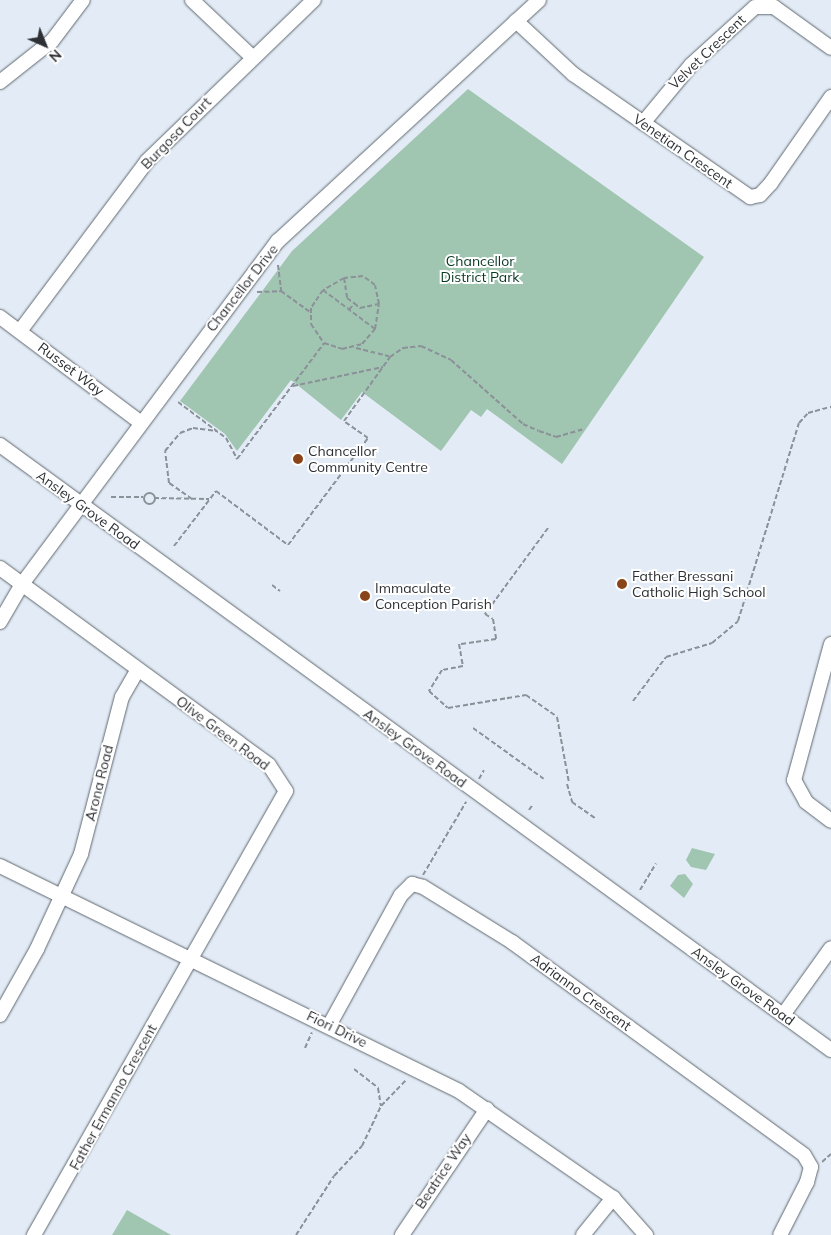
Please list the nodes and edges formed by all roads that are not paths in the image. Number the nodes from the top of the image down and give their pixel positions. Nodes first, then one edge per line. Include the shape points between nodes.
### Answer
1 (82, 0) edge
2 (192, 0) edge
3 (314, 0) edge
4 (539, 0) edge
5 (516, 21) junction
6 (831, 48) edge
7 (252, 56) junction
8 (0, 82) edge
9 (831, 97) edge
10 (643, 123) junction
11 (0, 317) edge
12 (20, 331) junction
13 (141, 423) junction
14 (0, 445) edge
15 (82, 505) junction
16 (0, 568) edge
17 (22, 584) junction
18 (0, 622) edge
19 (831, 644) edge
20 (137, 671) junction
21 (831, 821) edge
22 (0, 866) edge
23 (64, 896) junction
24 (831, 948) edge
25 (190, 959) junction
26 (0, 1015) edge
27 (783, 1015) junction
28 (324, 1022) junction
29 (831, 1050) edge
30 (487, 1109) junction
31 (613, 1198) junction
32 (34, 1235) edge
33 (402, 1235) edge
34 (583, 1235) edge
35 (646, 1235) edge
36 (780, 1235) edge

1 - 8 street via 52,41
2 - 7 street
3 - 7 street, Burgosa Court
4 - 5 street, Chancellor Drive
5 - 10 street, Venetian Crescent via 573,74
5 - 13 street, Chancellor Drive via 278,241
6 - 10 street, Velvet Crescent via 774,7 755,8 691,65
7 - 12 street, Burgosa Court via 147,161
9 - 10 street, Venetian Crescent via 770,183 760,195 750,197
11 - 12 street, Russet Way
12 - 13 street, Russet Way
13 - 15 street, Chancellor Drive
14 - 15 street, Ansley Grove Road
15 - 17 street, Chancellor Drive
15 - 27 street, Ansley Grove Road
16 - 17 street, Olive Green Road
17 - 18 street, Chancellor Drive
17 - 20 street, Olive Green Road
19 - 21 street via 794,780 806,802
20 - 23 street, Arona Road via 122,697 81,854
20 - 25 street, Olive Green Road via 269,766 286,791
22 - 23 street, Fiori Drive
23 - 25 street, Fiori Drive
23 - 26 street
24 - 27 street
25 - 28 street, Fiori Drive
25 - 32 street, Father Ermanno Crescent
27 - 29 street, Ansley Grove Road
28 - 30 street, Fiori Drive via 420,1070
28 - 36 street, Adrianno Crescent via 400,895 412,884 423,887 512,942 804,1155 811,1167 807,1182
30 - 31 street, Fiori Drive
30 - 33 street, Beatrice Way
31 - 34 street
31 - 35 street, Fiori Drive

